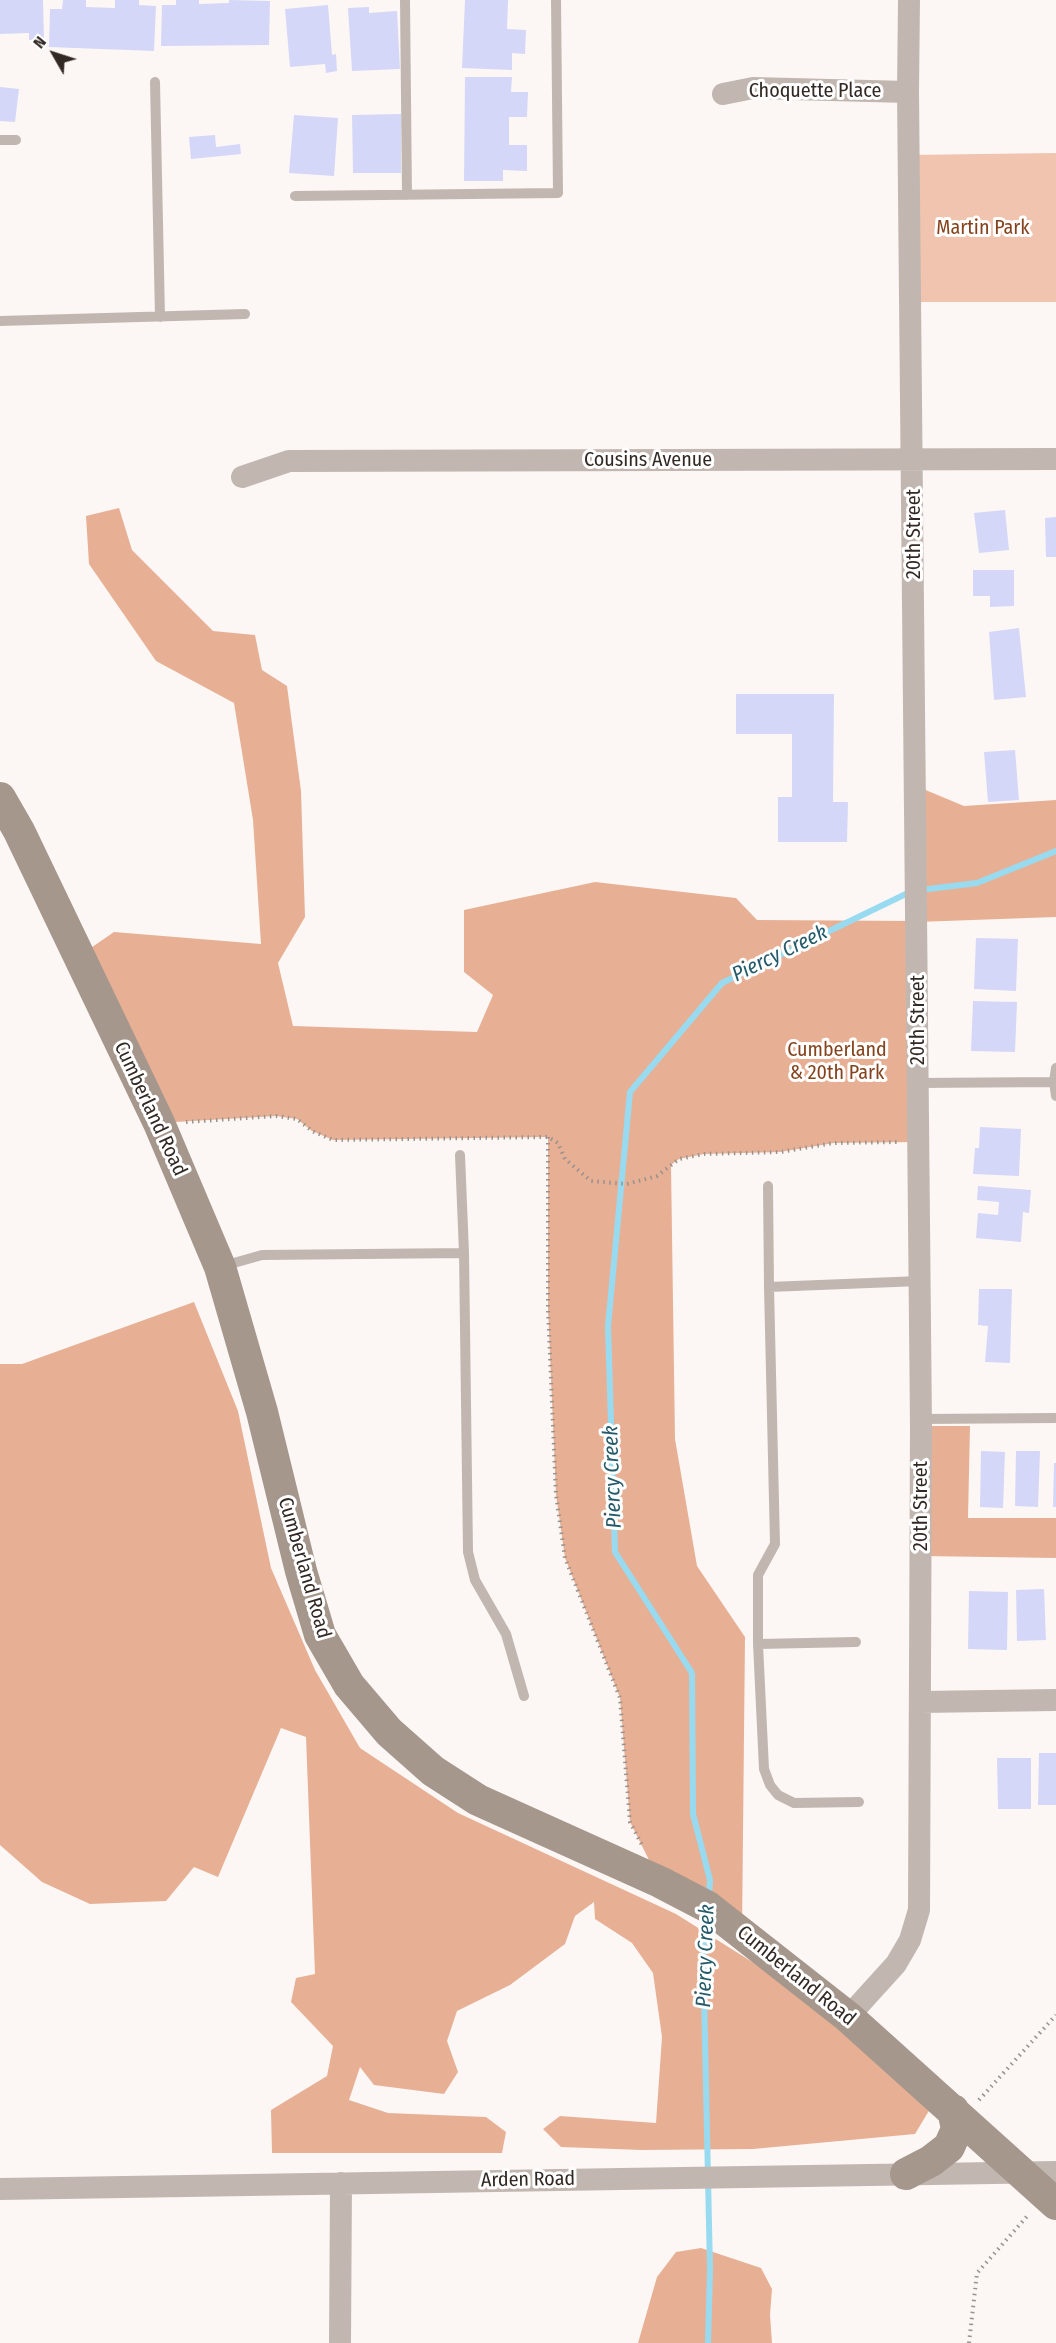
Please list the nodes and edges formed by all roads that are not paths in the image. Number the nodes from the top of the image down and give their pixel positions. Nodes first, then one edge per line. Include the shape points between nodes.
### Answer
1 (405, 0) edge
2 (556, 0) edge
3 (909, 0) edge
4 (155, 82) dead end
5 (908, 92) junction
6 (723, 94) dead end
7 (0, 140) edge
8 (16, 140) dead end
9 (407, 195) junction
10 (295, 196) dead end
11 (245, 314) dead end
12 (160, 317) junction
13 (0, 321) edge
14 (913, 459) junction
15 (1056, 459) edge
16 (242, 477) dead end
17 (0, 798) edge
18 (1056, 1068) edge
19 (1054, 1082) junction
20 (918, 1083) junction
21 (1056, 1096) edge
22 (460, 1155) dead end
23 (768, 1186) dead end
24 (464, 1253) junction
25 (220, 1267) junction
26 (920, 1281) junction
27 (769, 1287) junction
28 (1056, 1418) edge
29 (921, 1419) junction
30 (856, 1642) dead end
31 (759, 1644) junction
32 (524, 1696) dead end
33 (1056, 1700) edge
34 (921, 1702) junction
35 (859, 1803) dead end
36 (848, 2017) junction
37 (958, 2114) junction
38 (1021, 2172) junction
39 (906, 2174) junction
40 (341, 2182) junction
41 (0, 2189) edge
42 (1052, 2190) edge
43 (340, 2343) edge

1 - 9 lane
2 - 9 lane via 558,193
3 - 5 street, 20th Street
4 - 12 lane
5 - 6 street, Choquette Place via 753,88
5 - 14 street, 20th Street
7 - 8 lane
9 - 10 lane
11 - 12 lane
12 - 13 lane
14 - 15 street, Cousins Avenue
14 - 16 street, Cousins Avenue via 289,461
14 - 20 street, 20th Street
17 - 25 street, Cumberland Road via 159,1123
18 - 19 lane
19 - 20 lane
19 - 21 lane
20 - 26 street, 20th Street
22 - 24 lane
23 - 27 lane
24 - 25 lane via 262,1255
24 - 32 lane via 468,1552 475,1580 506,1634
25 - 36 street, Cumberland Road via 320,1635 349,1686 398,1740 433,1771 478,1800 708,1907
26 - 27 lane
26 - 29 street, 20th Street
27 - 31 lane via 775,1544 758,1575
28 - 29 lane
29 - 34 street, 20th Street
30 - 31 lane
31 - 35 lane via 764,1769 770,1785 778,1795 794,1803
33 - 34 street
34 - 36 street, 20th Street via 920,1911 896,1964
36 - 37 street, Cumberland Road
37 - 38 street, Cumberland Road
37 - 39 street via 949,2147
38 - 39 street, Arden Road
38 - 42 street, Cumberland Road
39 - 40 street, Arden Road
40 - 41 street, Arden Road
40 - 43 street

